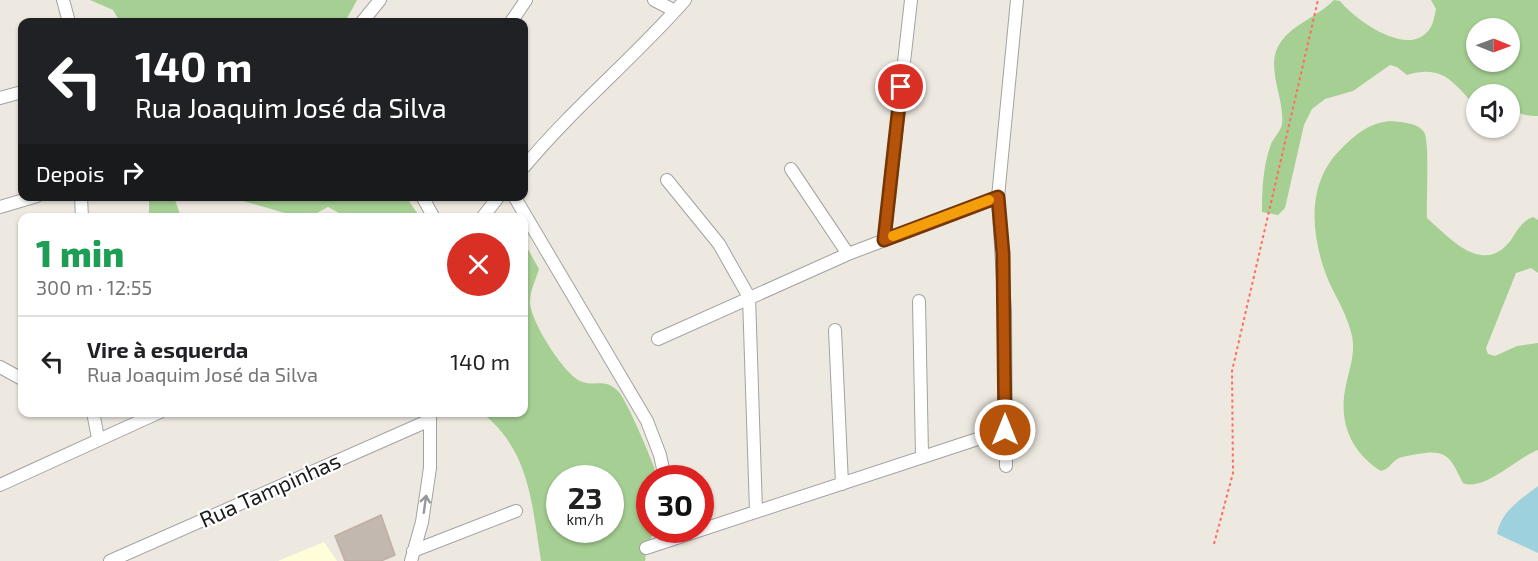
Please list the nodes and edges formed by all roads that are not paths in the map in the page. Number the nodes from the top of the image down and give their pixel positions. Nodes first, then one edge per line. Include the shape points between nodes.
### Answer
1 (63, 0) edge
2 (380, 0) edge
3 (526, 0) edge
4 (654, 0) edge
5 (685, 0) edge
6 (911, 0) edge
7 (1017, 0) edge
8 (675, 11) junction
9 (68, 18) edge
10 (365, 18) edge
11 (514, 18) edge
12 (18, 93) edge
13 (0, 98) edge
14 (528, 161) edge
15 (791, 169) dead end
16 (667, 180) dead end
17 (998, 197) junction
18 (20, 201) edge
19 (495, 201) edge
20 (0, 207) edge
21 (486, 213) edge
22 (528, 220) edge
23 (884, 240) junction
24 (849, 254) junction
25 (749, 297) junction
26 (920, 301) dead end
27 (835, 330) dead end
28 (658, 339) dead end
29 (0, 367) edge
30 (18, 377) edge
31 (94, 417) edge
32 (148, 417) edge
33 (428, 417) edge
34 (430, 417) edge
35 (1005, 430) junction
36 (98, 438) junction
37 (922, 455) junction
38 (662, 465) edge
39 (1006, 466) dead end
40 (842, 484) junction
41 (0, 485) edge
42 (516, 511) dead end
43 (756, 511) junction
44 (714, 523) edge
45 (657, 543) edge
46 (646, 548) dead end
47 (412, 556) edge
48 (110, 561) edge

1 - 9 street
2 - 10 street
3 - 11 street
4 - 8 street
5 - 8 street
6 - 23 street
7 - 17 street
8 - 14 street via 555,129
12 - 13 street
15 - 24 street
16 - 25 street via 719,244
17 - 23 street
17 - 35 street via 1004,277
18 - 20 street
19 - 21 street
22 - 38 street via 647,421
23 - 24 street
24 - 25 street
25 - 28 street
25 - 43 street
26 - 37 street
27 - 40 street
29 - 30 street
31 - 36 street
32 - 36 street
33 - 48 street, Rua Tampinhas
47 -> 34 street via 423,522 430,468
35 - 37 street
35 - 39 street
36 - 41 street
37 - 40 street
40 - 43 street
42 - 47 street
43 - 44 street
45 - 46 street

